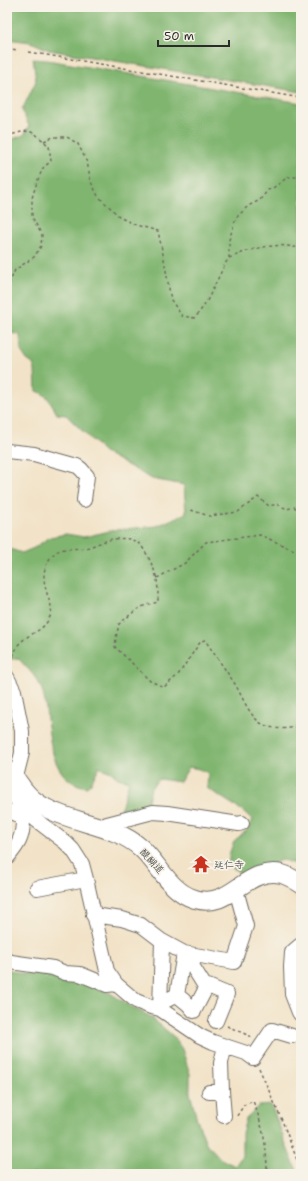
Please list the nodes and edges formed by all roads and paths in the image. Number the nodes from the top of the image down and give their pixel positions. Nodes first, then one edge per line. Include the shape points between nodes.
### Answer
1 (7, 48) edge
2 (17, 50) dead end
3 (29, 52) dead end
4 (301, 98) edge
5 (7, 136) edge
6 (44, 142) junction
7 (301, 178) edge
8 (301, 250) edge
9 (229, 258) junction
10 (7, 289) edge
11 (7, 451) edge
12 (84, 500) dead end
13 (191, 510) dead end
14 (301, 510) edge
15 (301, 553) edge
16 (157, 578) junction
17 (7, 658) edge
18 (7, 677) edge
19 (12, 710) edge
20 (301, 724) edge
21 (11, 774) edge
22 (7, 810) edge
23 (242, 823) dead end
24 (102, 828) junction
25 (7, 858) edge
26 (86, 879) junction
27 (301, 884) edge
28 (37, 888) dead end
29 (234, 891) junction
30 (94, 915) junction
31 (162, 941) junction
32 (301, 947) edge
33 (186, 954) junction
34 (7, 960) edge
35 (116, 984) junction
36 (206, 988) junction
37 (177, 995) junction
38 (160, 1007) junction
39 (301, 1012) edge
40 (216, 1021) dead end
41 (239, 1031) dead end
42 (268, 1036) junction
43 (292, 1036) dead end
44 (225, 1046) junction
45 (253, 1058) junction
46 (230, 1116) joint
47 (301, 1170) edge
48 (267, 1174) edge

1 - 2 path
3 - 4 path
5 - 6 path via 27,130
6 - 9 path via 53,137 67,137 78,144 98,196 121,218 158,231 171,300 182,316 195,318 206,303
6 - 10 path via 49,146 51,162 43,168 32,198 32,217 42,234 41,246 34,257 15,270
7 - 9 path via 288,176 236,218 229,240
8 - 9 path via 289,246 266,246
11 - 12 street via 34,454 82,469 87,476
13 - 14 path via 209,516 238,512 258,497 269,506 277,504 287,509 294,507
15 - 16 path via 260,535 206,542 185,563
16 - 17 path via 145,549 127,538 114,539 86,548 65,548 57,551 44,571 44,581 52,609 48,621 19,644 14,656
16 - 20 path via 158,602 136,610 119,624 115,647 150,681 164,687 178,675 196,647 205,640 258,721 273,729 296,728
18 - 19 street via 14,691
19 - 21 street via 22,731 22,754
21 - 24 main road, 醍醐道 via 28,794 44,807
21 - 26 street via 15,797 19,804 73,850 82,864
22 - 25 street via 23,820 19,842
23 - 24 street via 154,812 107,824
24 - 29 main road, 醍醐道 via 134,842 179,890 188,896 210,901
26 - 28 street
26 - 30 street
27 - 29 main road, 醍醐道 via 288,876 266,874 252,878
29 - 33 street via 246,926 234,962
30 - 31 street via 134,922
30 - 35 street via 107,972
31 - 33 street
31 - 38 street
32 - 39 main road via 294,953 293,967 294,994
33 - 36 street
33 - 37 street
34 - 35 street via 80,974 107,985
35 - 38 street via 136,1001 151,1007
36 - 37 street via 194,1012
36 - 40 street via 208,986 227,994
37 - 38 street
38 - 44 street via 200,1036
41 - 42 path
42 - 43 street
42 - 45 street
44 - 45 street via 246,1052
44 - 46 street via 215,1092
45 - 47 path via 281,1118
46 - 48 path via 244,1104 252,1101 260,1119 264,1138

